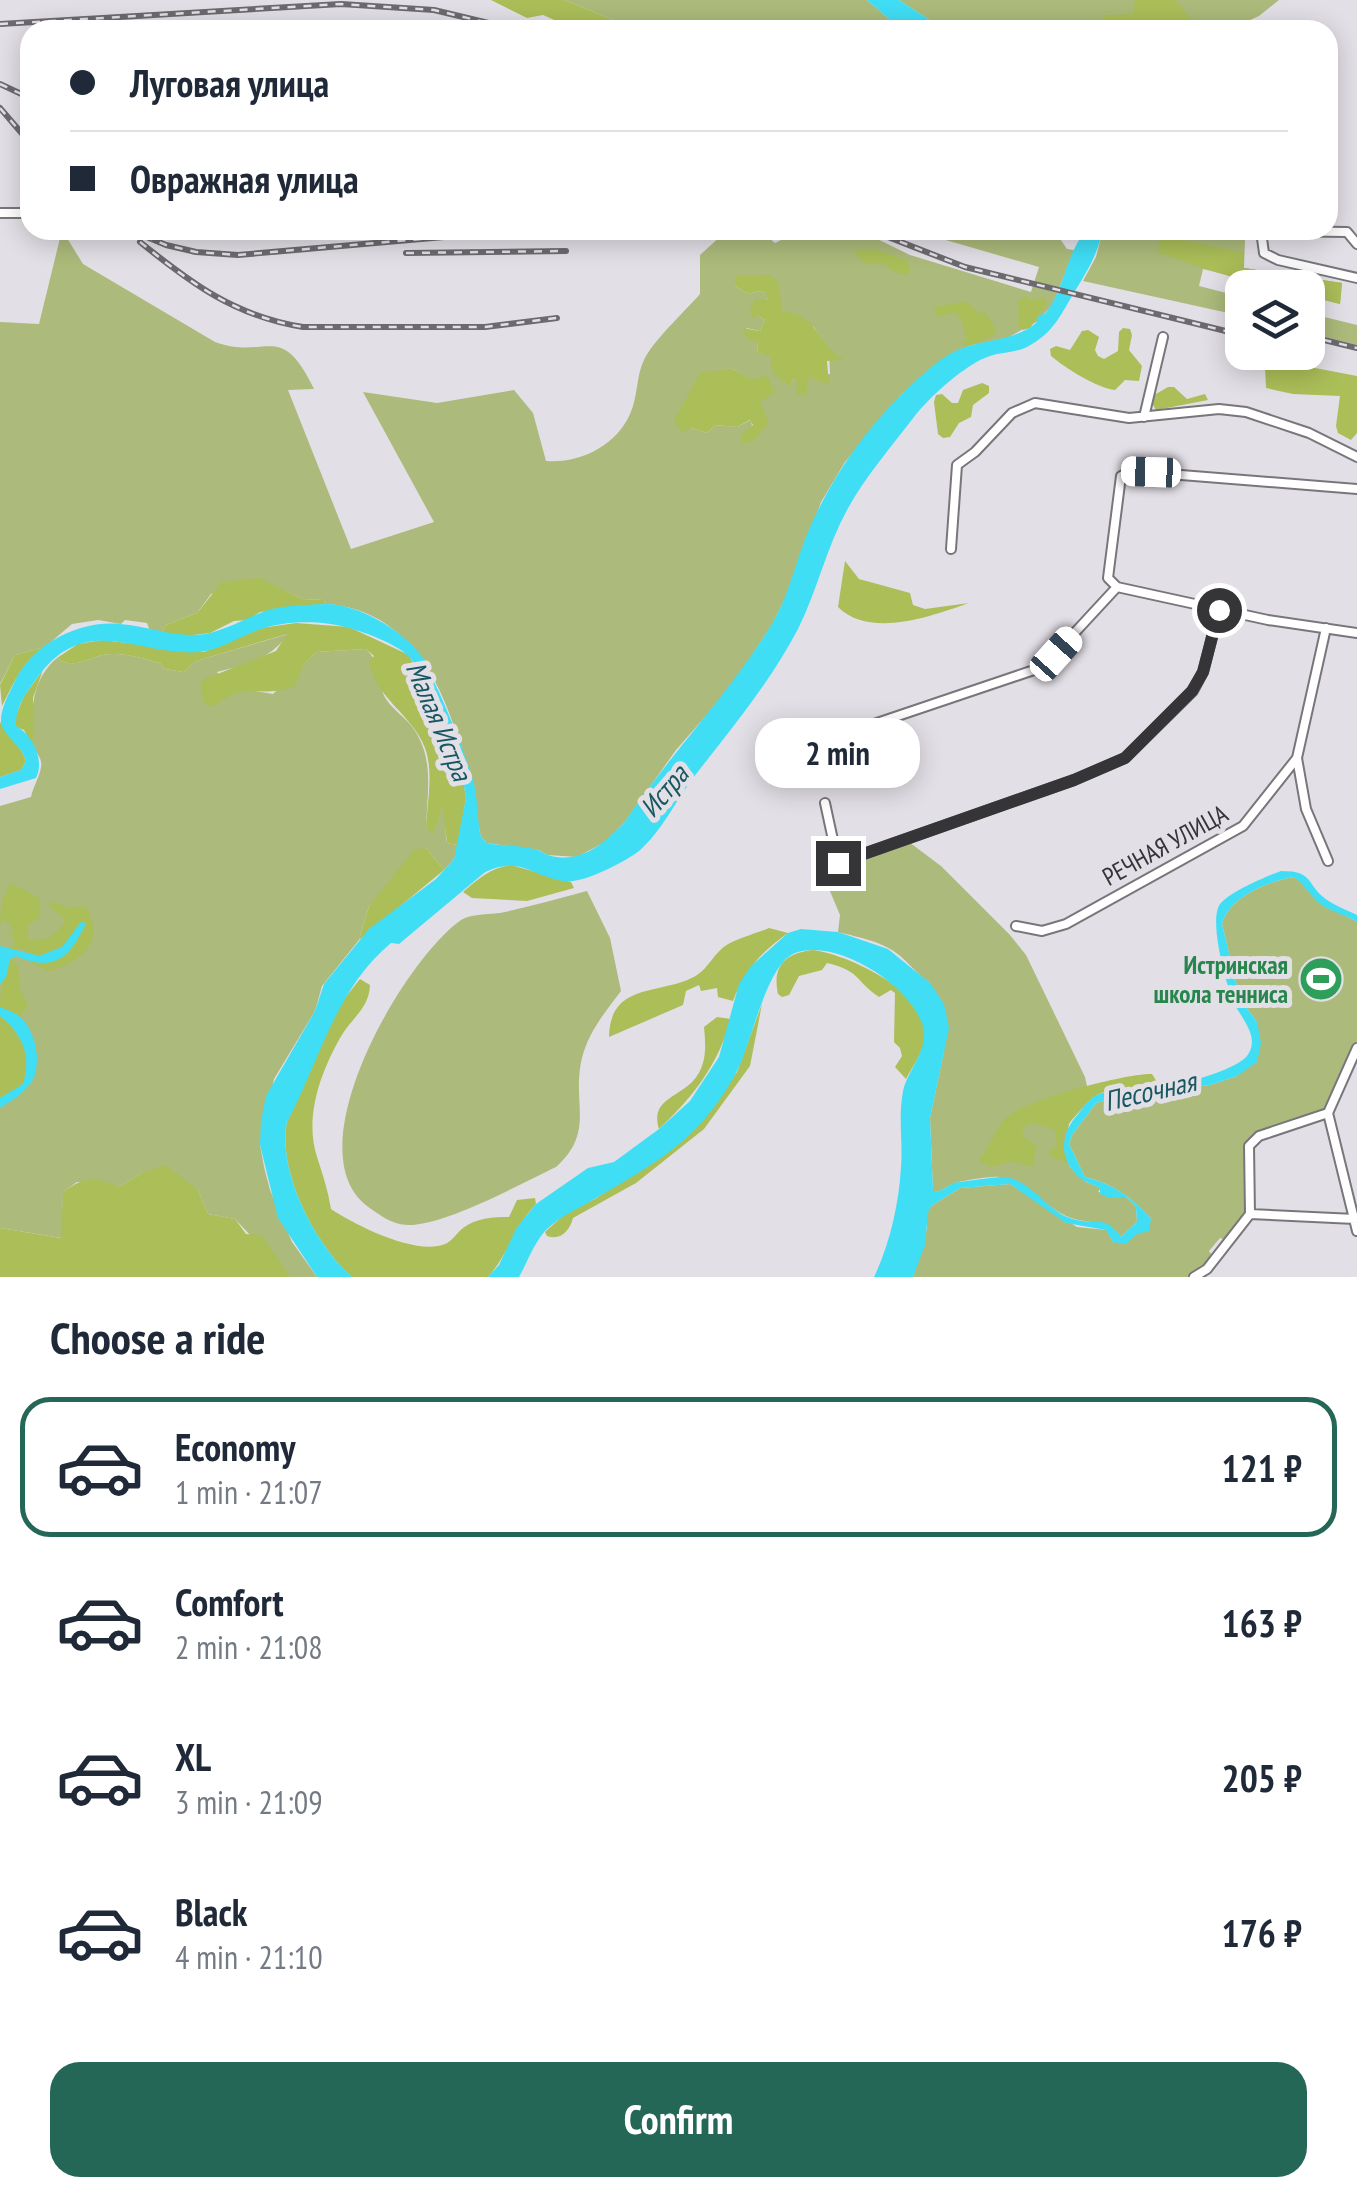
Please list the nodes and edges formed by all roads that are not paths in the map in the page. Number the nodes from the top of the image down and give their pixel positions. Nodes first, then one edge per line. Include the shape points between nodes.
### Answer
1 (1262, 240) edge
2 (1357, 278) edge
3 (1164, 337) dead end
4 (1144, 416) junction
5 (1357, 457) edge
6 (1357, 488) edge
7 (951, 549) dead end
8 (1117, 587) junction
9 (1219, 610) junction
10 (1326, 628) junction
11 (1357, 633) edge
12 (862, 728) dead end
13 (1296, 758) junction
14 (825, 803) dead end
15 (1328, 861) dead end
16 (1016, 926) dead end
17 (1357, 1048) edge
18 (1328, 1112) junction
19 (1250, 1214) junction
20 (1356, 1219) edge
21 (1357, 1231) edge
22 (1210, 1273) edge
23 (1194, 1277) edge

1 - 2 street via 1264,253 1278,260
3 - 4 street
4 - 5 street via 1246,412
4 - 7 street via 1036,403 1012,413 956,464
6 - 8 street via 1131,471 1121,476 1108,578
8 - 9 street
8 - 12 street via 1034,670
9 - 10 street
9 - 14 street via 1192,691 1125,758 838,863
10 - 11 street
10 - 13 street, РЕЧНАЯ УЛИЦА
13 - 15 street via 1306,809
13 - 16 street, РЕЧНАЯ УЛИЦА via 1243,826 1222,839 1066,924 1042,931
17 - 18 street
18 - 19 street via 1258,1136 1249,1146
18 - 20 street
19 - 20 street
19 - 22 street
20 - 21 street
22 - 23 street

